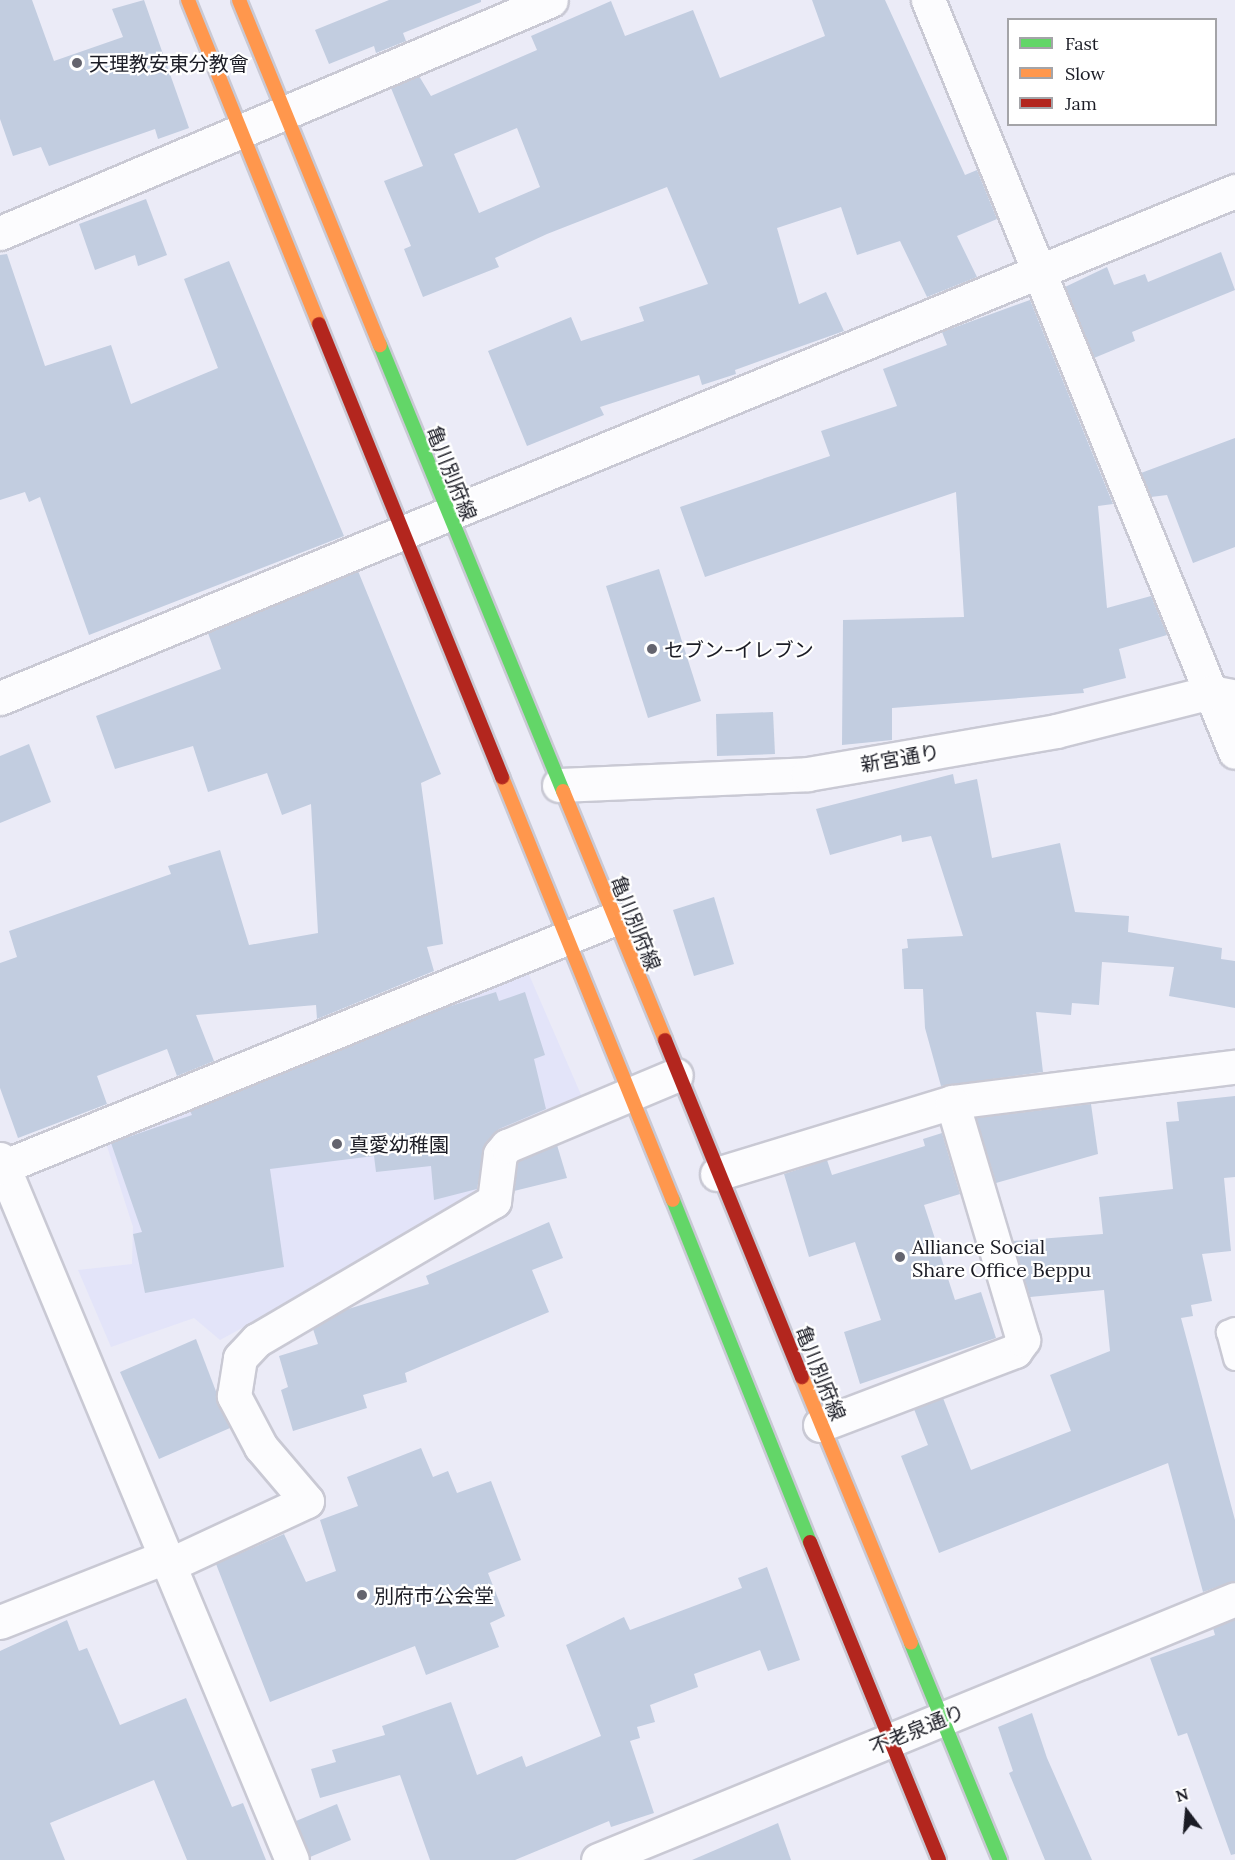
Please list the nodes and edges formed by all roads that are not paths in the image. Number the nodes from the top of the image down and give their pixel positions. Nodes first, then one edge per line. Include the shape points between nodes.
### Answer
1 (188, 0) edge
2 (239, 0) edge
3 (551, 0) edge
4 (928, 0) edge
5 (283, 112) junction
6 (240, 133) junction
7 (1235, 191) edge
8 (0, 233) edge
9 (1041, 271) junction
10 (448, 515) junction
11 (403, 534) junction
12 (1223, 694) edge
13 (0, 698) edge
14 (1235, 752) edge
15 (559, 785) junction
16 (613, 920) junction
17 (570, 937) junction
18 (1235, 1067) edge
19 (676, 1075) junction
20 (632, 1092) junction
21 (952, 1102) junction
22 (1, 1164) edge
23 (717, 1174) junction
24 (1235, 1329) edge
25 (1235, 1359) edge
26 (820, 1425) junction
27 (167, 1561) junction
28 (1235, 1599) edge
29 (0, 1622) edge
30 (944, 1718) junction
31 (891, 1740) junction
32 (292, 1860) edge
33 (598, 1860) edge
34 (939, 1860) edge
35 (1000, 1860) edge

1 - 6 main road
2 - 5 main road, 亀川別府線
3 - 5 street
4 - 9 street
5 - 6 street
5 - 10 main road, 亀川別府線
6 - 8 street
6 - 11 main road
7 - 9 street
9 - 10 street
9 - 12 street
10 - 11 street
10 - 15 main road, 亀川別府線
11 - 13 street
11 - 17 main road
12 - 14 street
12 - 15 street, 新宮通り via 1056,731 808,774
15 - 16 main road, 亀川別府線
16 - 17 street
16 - 19 main road, 亀川別府線
17 - 20 main road
17 - 22 street
18 - 21 street
19 - 20 street
19 - 23 main road, 亀川別府線
20 - 27 street via 507,1146 500,1154 494,1201 257,1340 240,1358 234,1396 261,1447 307,1502
20 - 31 main road
21 - 23 street
21 - 26 street via 1023,1340 1015,1351
22 - 27 street
23 - 26 main road, 亀川別府線
24 - 25 lane via 1228,1332
26 - 30 main road, 亀川別府線
27 - 29 street
27 - 32 street
28 - 30 street, 不老泉通り
30 - 31 street, 不老泉通り
30 - 35 main road, 亀川別府線
31 - 33 street, 不老泉通り
31 - 34 main road

